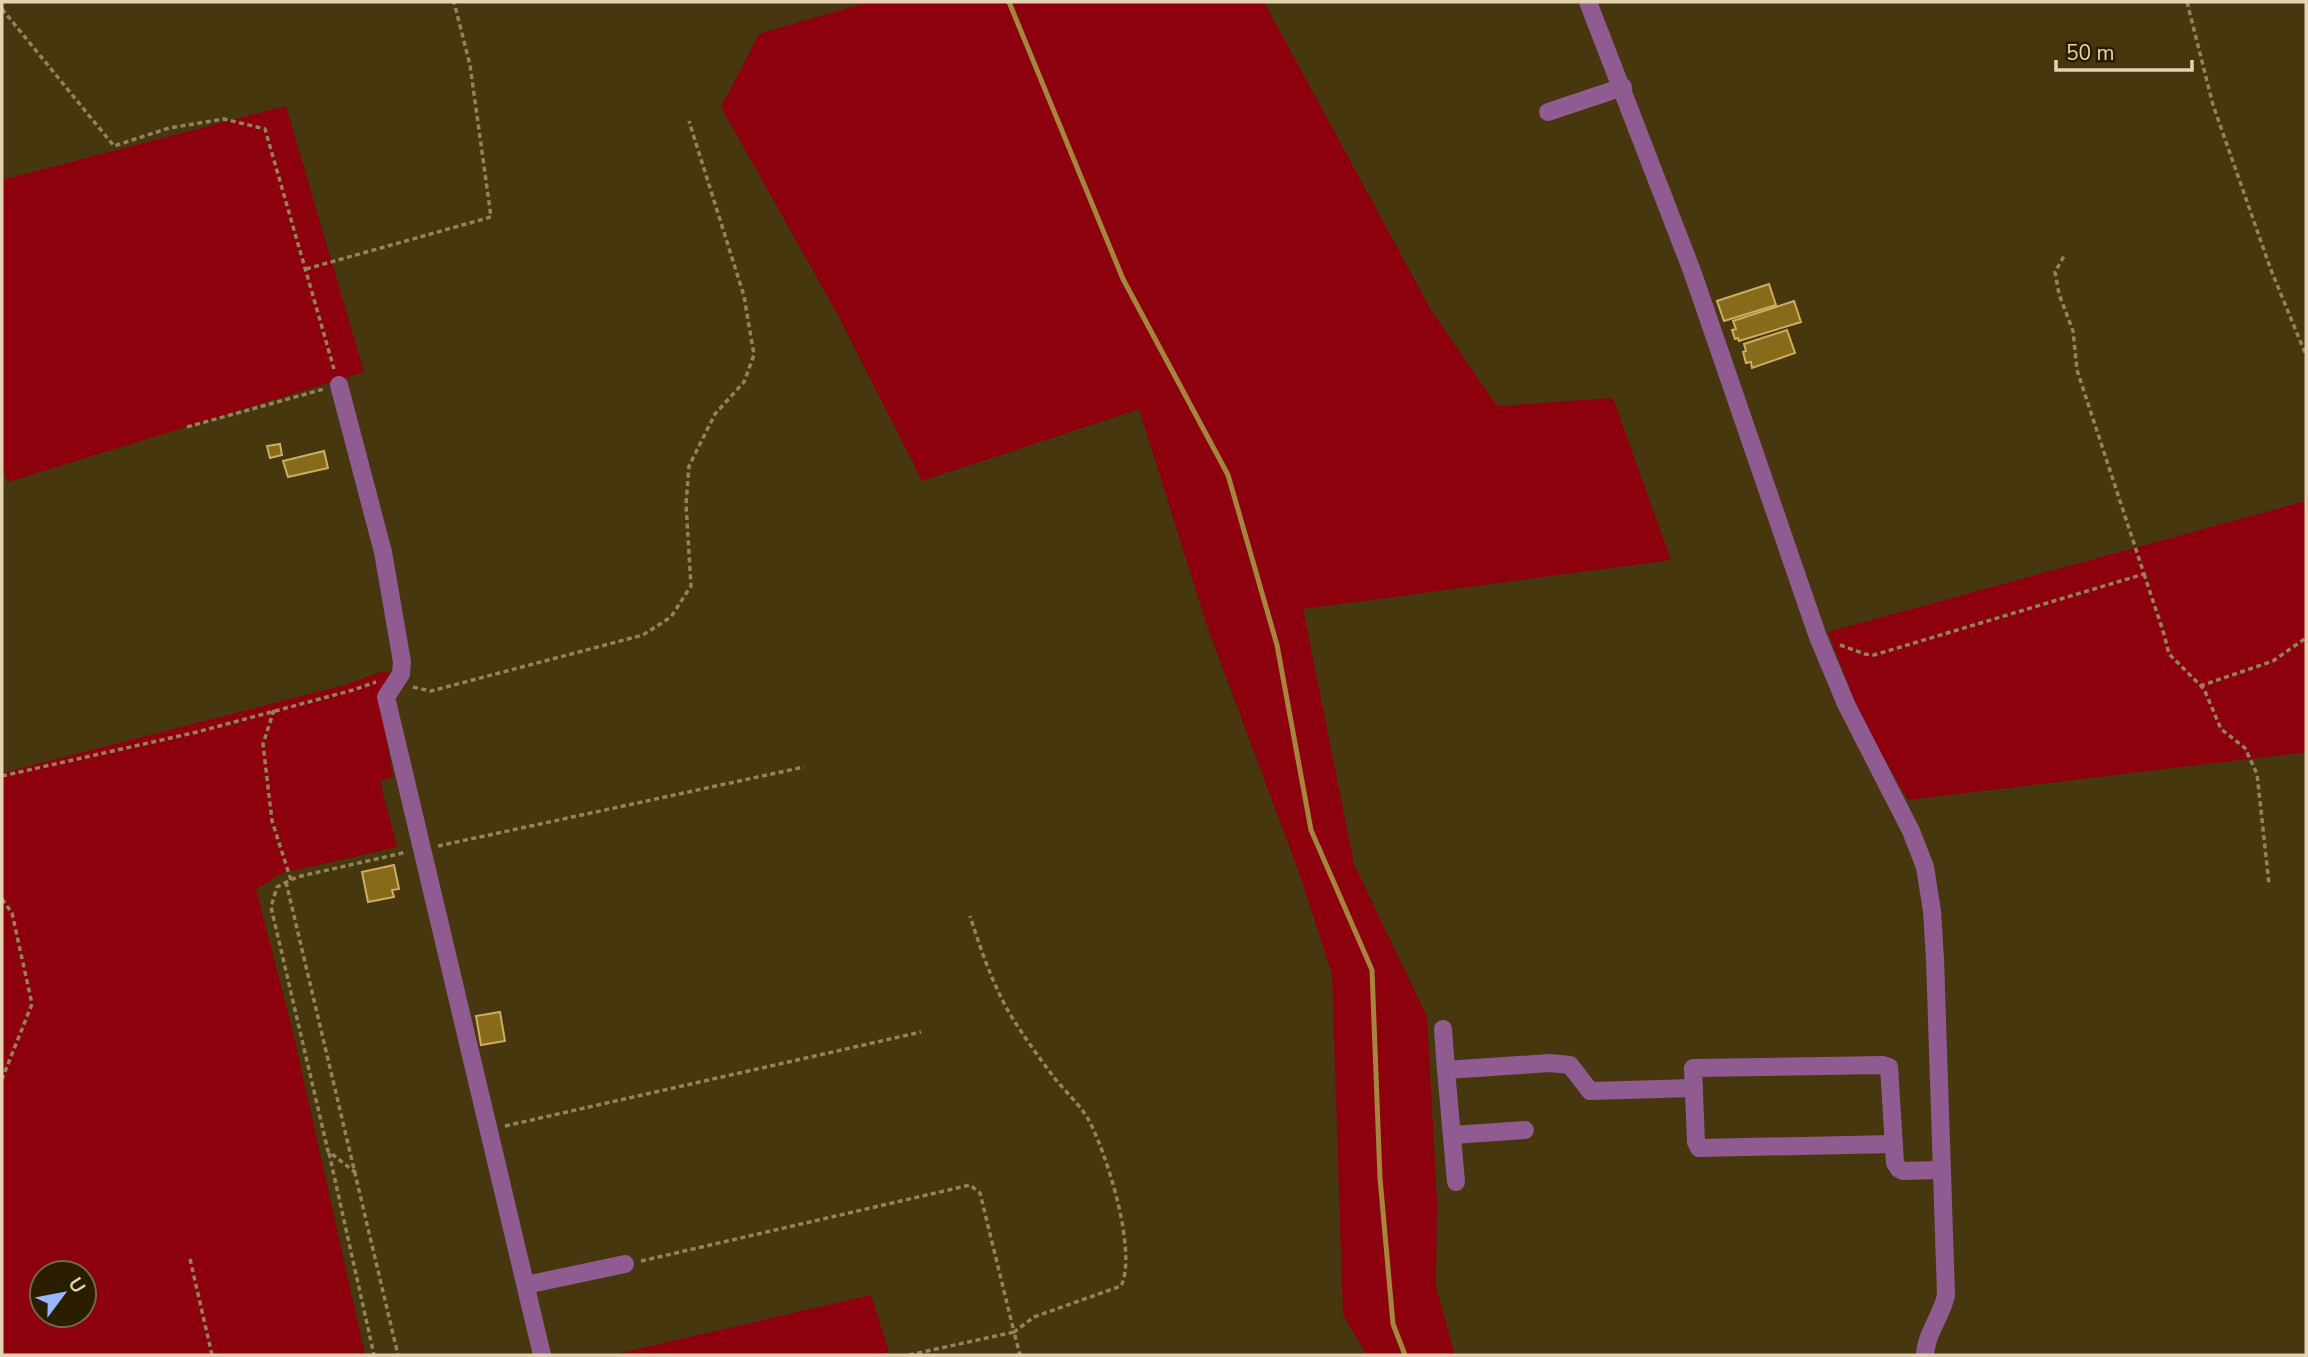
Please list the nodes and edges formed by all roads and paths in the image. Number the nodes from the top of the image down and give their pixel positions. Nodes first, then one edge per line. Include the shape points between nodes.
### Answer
1 (454, 2) edge
2 (1588, 2) edge
3 (2187, 2) edge
4 (2, 9) edge
5 (1623, 87) junction
6 (1548, 112) dead end
7 (689, 121) dead end
8 (2064, 256) dead end
9 (306, 269) junction
10 (2306, 355) edge
11 (339, 385) junction
12 (187, 427) dead end
13 (2144, 574) junction
14 (1818, 637) junction
15 (2306, 638) edge
16 (395, 683) junction
17 (2200, 685) junction
18 (353, 690) dead end
19 (274, 710) junction
20 (804, 767) dead end
21 (2, 776) edge
22 (423, 849) junction
23 (291, 880) junction
24 (286, 883) junction
25 (2269, 884) dead end
26 (2, 899) edge
27 (970, 916) dead end
28 (1443, 1029) dead end
29 (921, 1031) dead end
30 (1447, 1070) junction
31 (2, 1079) edge
32 (1694, 1088) junction
33 (490, 1130) junction
34 (1525, 1130) dead end
35 (1453, 1135) junction
36 (1894, 1144) junction
37 (328, 1151) junction
38 (1941, 1170) junction
39 (356, 1173) junction
40 (1456, 1182) dead end
41 (190, 1259) dead end
42 (625, 1264) joint
43 (526, 1285) junction
44 (1014, 1332) junction
45 (212, 1355) edge
46 (374, 1355) edge
47 (398, 1355) edge
48 (542, 1355) edge
49 (909, 1355) edge
50 (1020, 1355) edge
51 (1924, 1355) edge

1 - 9 path via 470,65 491,217
2 - 5 street
3 - 10 path via 2213,105
4 - 9 path via 114,146 169,128 224,119 265,129
5 - 6 street
5 - 14 street via 1692,271
7 - 16 path via 744,296 754,355 744,382 715,415 689,466 686,504 691,586 671,617 643,635 431,691
8 - 13 path via 2055,272 2073,331 2077,370
9 - 11 path
11 - 12 path
11 - 16 street via 383,552 402,662
13 - 14 path via 1874,655
13 - 17 path via 2169,654
14 - 38 street via 1925,867 1935,959
15 - 17 path via 2273,661
16 - 22 street via 386,697
17 - 25 path via 2221,729 2245,748 2257,775
18 - 19 path
19 - 21 path
19 - 23 path via 263,744 272,821
20 - 22 path
22 - 23 path
22 - 33 street
23 - 24 path
24 - 37 path via 276,887 271,907
24 - 39 path
26 - 31 path via 12,913 32,1004
27 - 44 path via 989,973 1010,1014 1086,1117 1122,1219 1126,1275 1121,1286 1034,1317
28 - 30 street
29 - 33 path
30 - 32 street via 1550,1063 1570,1065 1590,1091
30 - 35 street
32 - 36 street via 1699,1149
32 - 36 street via 1693,1068 1884,1065 1891,1073
33 - 43 street
34 - 35 street
35 - 40 street
36 - 38 street via 1899,1170
37 - 39 path
37 - 46 path
38 - 51 street via 1946,1295
39 - 47 path
41 - 45 path
42 - 43 street
42 - 44 path via 970,1185 980,1193
43 - 48 street
44 - 49 path
44 - 50 path

